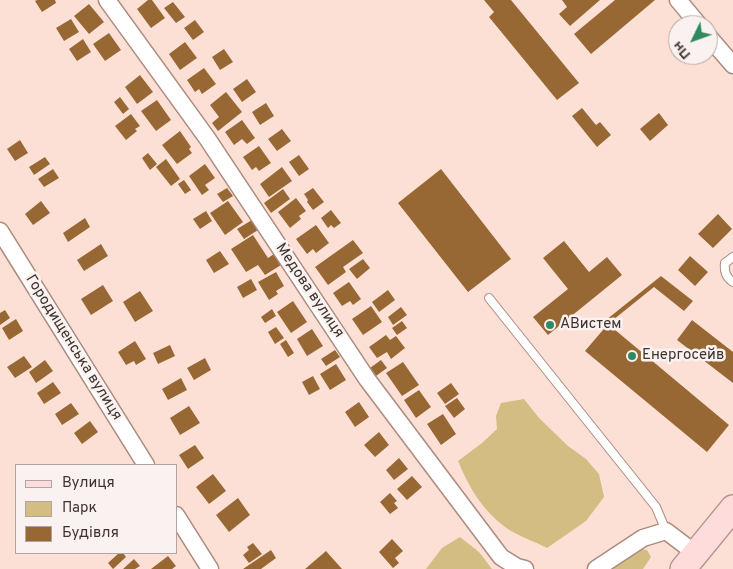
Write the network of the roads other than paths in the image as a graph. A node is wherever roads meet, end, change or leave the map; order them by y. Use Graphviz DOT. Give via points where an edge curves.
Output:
graph roads {
  1 [pos="107,0"];
  2 [pos="678,0"];
  3 [pos="691,15"];
  4 [pos="718,48"];
  5 [pos="733,65"];
  6 [pos="0,231"];
  7 [pos="733,257"];
  8 [pos="733,282"];
  9 [pos="489,298"];
  10 [pos="145,464"];
  11 [pos="733,508"];
  12 [pos="178,518"];
  13 [pos="666,531"];
  14 [pos="689,561"];
  15 [pos="210,569"];
  16 [pos="524,569"];
  17 [pos="596,569"];
  1 -- 16 [label="street, Медова вулиця" via="207,138 367,379 501,557"];
  2 -- 3 [label="street"];
  4 -- 5 [label="street"];
  6 -- 10 [label="street, Городищенська вулиця"];
  7 -- 8 [label="lane" via="725,263 724,271"];
  9 -- 13 [label="lane" via="656,507"];
  11 -- 14 [label="main road"];
  12 -- 15 [label="street"];
  13 -- 14 [label="street"];
  13 -- 17 [label="street" via="643,538"];
}
